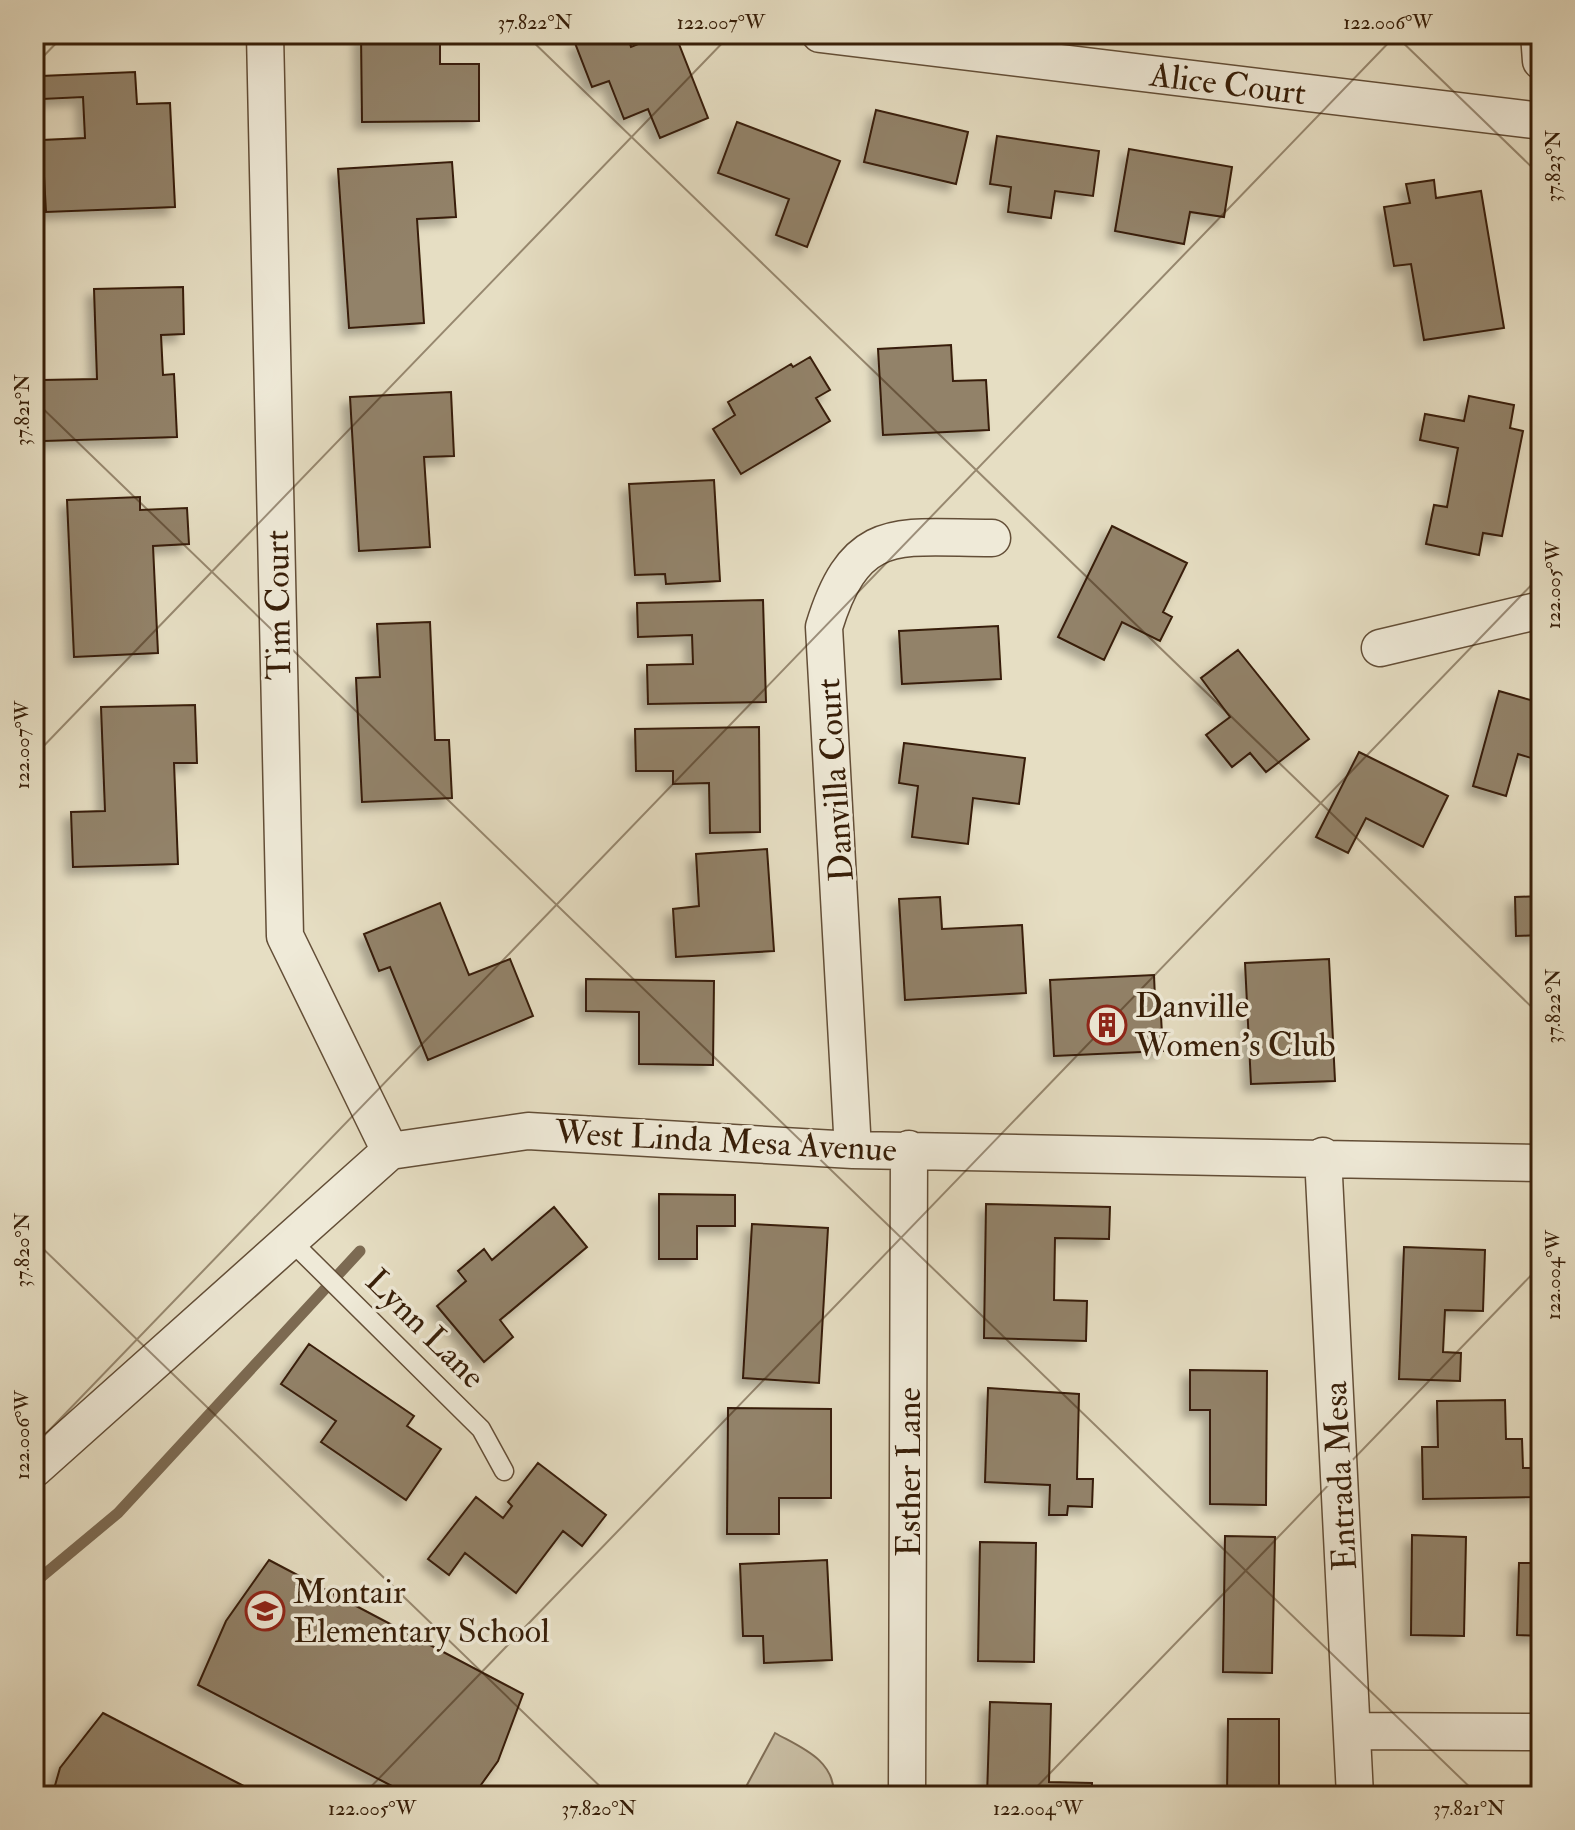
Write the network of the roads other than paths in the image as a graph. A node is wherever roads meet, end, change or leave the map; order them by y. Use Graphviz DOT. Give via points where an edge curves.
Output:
graph roads {
  1 [pos="265,34"];
  2 [pos="820,34"];
  3 [pos="1539,34"];
  4 [pos="1541,61"];
  5 [pos="1541,121"];
  6 [pos="992,538"];
  7 [pos="1541,610"];
  8 [pos="1380,648"];
  9 [pos="909,1149"];
  10 [pos="853,1150"];
  11 [pos="390,1151"];
  12 [pos="1323,1156"];
  13 [pos="1541,1163"];
  14 [pos="302,1252"];
  15 [pos="34,1469"];
  16 [pos="504,1471"];
  17 [pos="1352,1731"];
  18 [pos="1541,1732"];
  19 [pos="907,1796"];
  20 [pos="1355,1796"];
  1 -- 11 [label="street, Tim Court" via="285,936"];
  2 -- 5 [label="street, Alice Court"];
  3 -- 4 [label="street"];
  6 -- 10 [label="street, Danvilla Court" via="903,538 870,547 834,596 824,627"];
  7 -- 8 [label="street"];
  9 -- 10 [label="street, West Linda Mesa Avenue"];
  9 -- 12 [label="street, West Linda Mesa Avenue"];
  9 -- 19 [label="street, Esther Lane"];
  10 -- 11 [label="street, West Linda Mesa Avenue" via="528,1131"];
  11 -- 14 [label="street"];
  12 -- 13 [label="street, West Linda Mesa Avenue"];
  12 -- 17 [label="street, Entrada Mesa"];
  14 -- 15 [label="street"];
  14 -- 16 [label="lane, Lynn Lane" via="481,1429"];
  17 -- 18 [label="street"];
  17 -- 20 [label="street, Entrada Mesa"];
}
